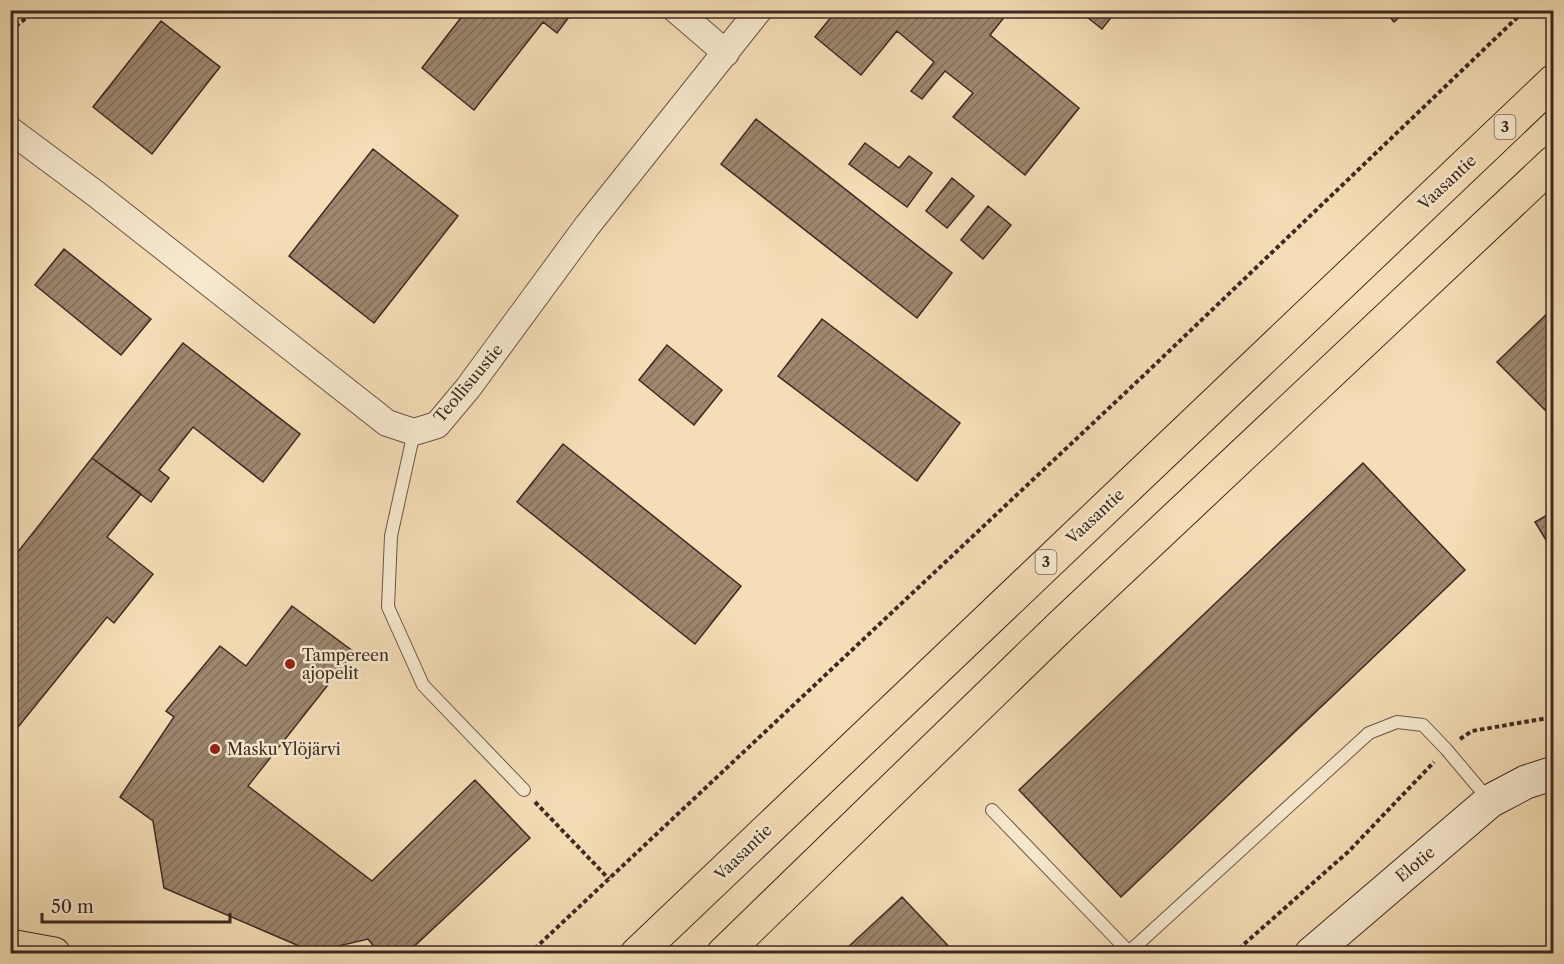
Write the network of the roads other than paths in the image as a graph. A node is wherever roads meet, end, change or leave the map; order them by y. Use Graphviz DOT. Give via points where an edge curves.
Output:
graph roads {
  1 [pos="676,10"];
  2 [pos="759,10"];
  3 [pos="726,53"];
  4 [pos="1554,81"];
  5 [pos="10,130"];
  6 [pos="1554,162"];
  7 [pos="414,432"];
  8 [pos="1554,760"];
  9 [pos="1540,777"];
  10 [pos="524,790"];
  11 [pos="1490,801"];
  12 [pos="992,810"];
  13 [pos="10,946"];
  14 [pos="54,954"];
  15 [pos="638,954"];
  16 [pos="723,954"];
  17 [pos="1311,954"];
  1 -- 3 [label="street"];
  2 -- 3 [label="street, Teollisuustie"];
  3 -- 7 [label="street, Teollisuustie" via="587,226 468,388 437,425"];
  4 -- 15 [label="highway, Vaasantie / 3"];
  5 -- 7 [label="street, Teollisuustie" via="387,423"];
  6 -- 16 [label="highway" via="1063,624"];
  7 -- 10 [label="lane" via="391,536 388,607 423,685"];
  8 -- 9 [label="main road, Elotie"];
  9 -- 11 [label="main road, Elotie"];
  11 -- 12 [label="lane" via="1423,725 1397,722 1369,733 1129,952"];
  11 -- 17 [label="main road, Elotie"];
  13 -- 14 [label="highway"];
}
